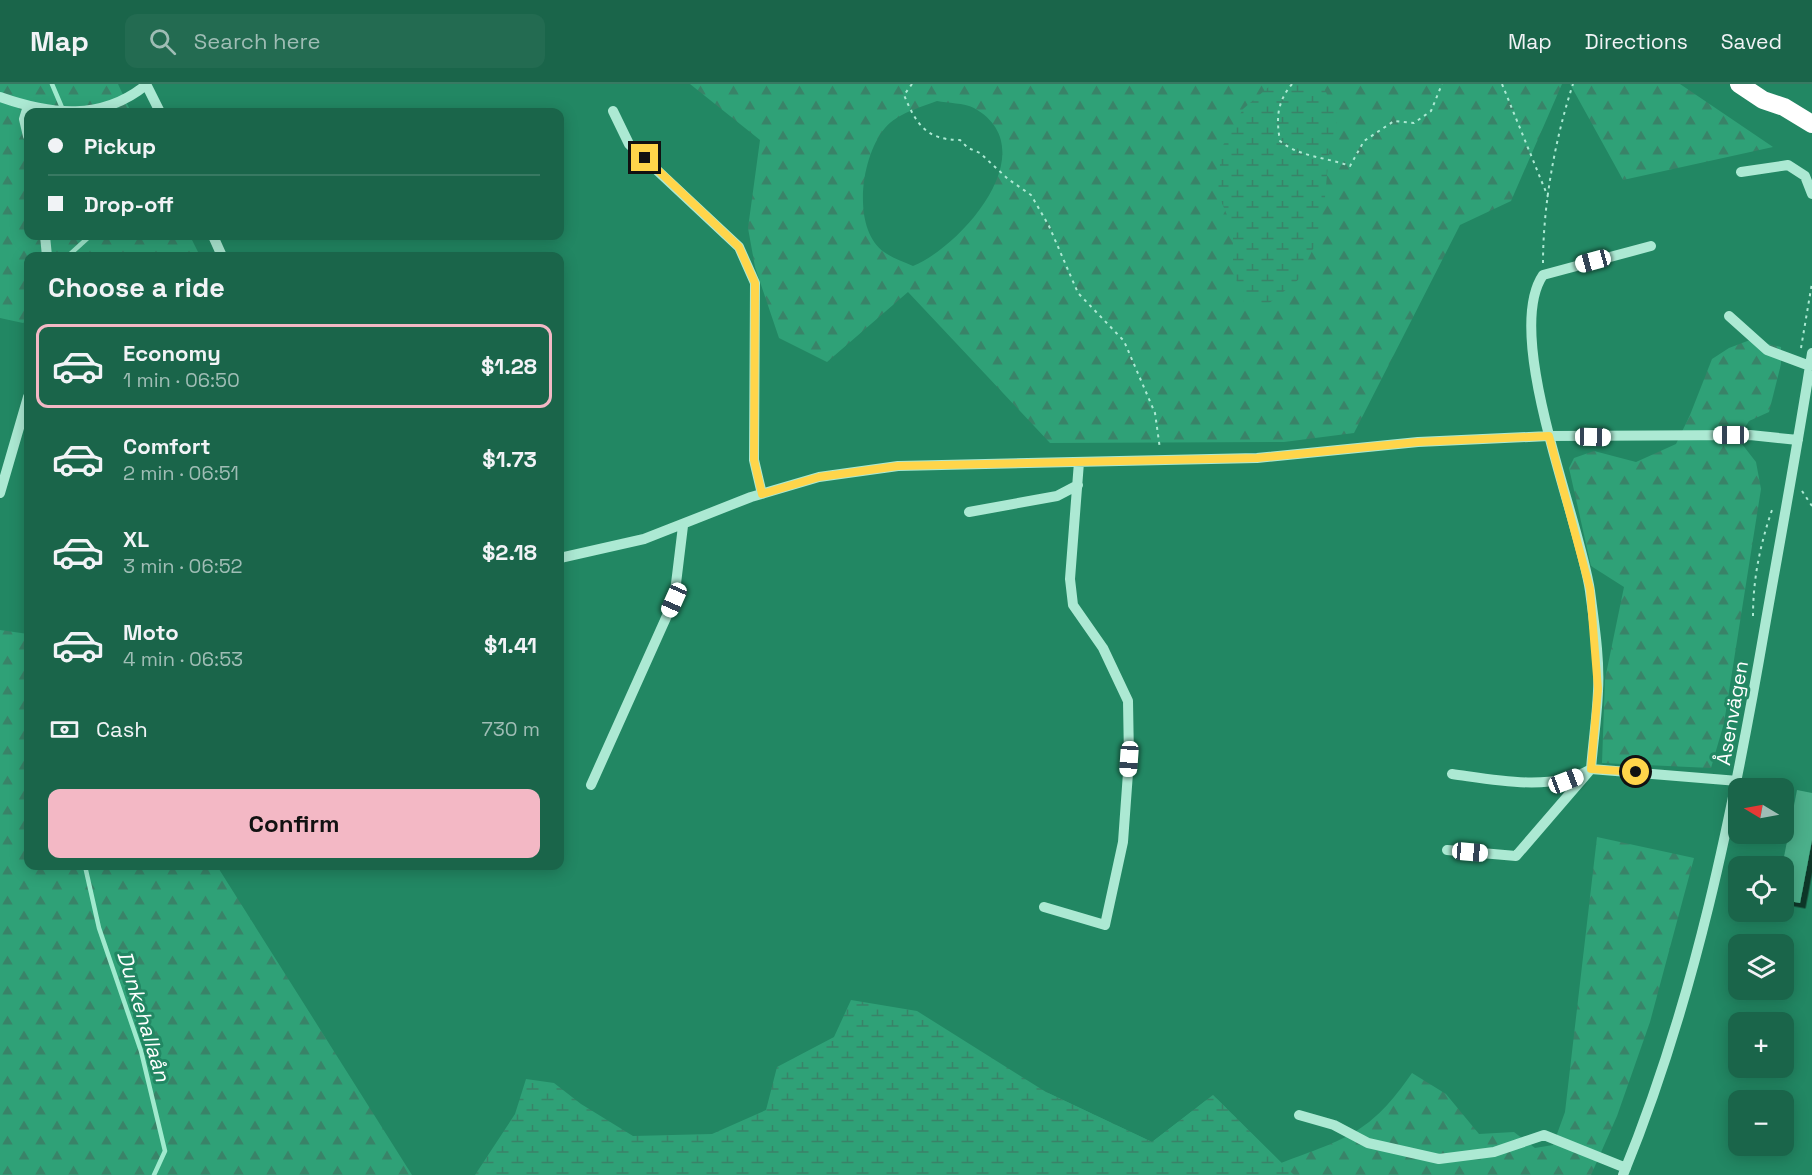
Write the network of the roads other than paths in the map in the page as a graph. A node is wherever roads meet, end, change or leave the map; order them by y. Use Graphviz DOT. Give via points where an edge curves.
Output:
graph roads {
  1 [pos="1739,84"];
  2 [pos="146,85"];
  3 [pos="0,97"];
  4 [pos="28,106"];
  5 [pos="1784,107"];
  6 [pos="40,108"];
  7 [pos="102,108"];
  8 [pos="158,108"];
  9 [pos="1812,108"];
  10 [pos="612,111"];
  11 [pos="1812,124"];
  12 [pos="1741,172"];
  13 [pos="1812,194"];
  14 [pos="1651,246"];
  15 [pos="1730,316"];
  16 [pos="1812,353"];
  17 [pos="1810,366"];
  18 [pos="24,412"];
  19 [pos="1549,436"];
  20 [pos="1798,440"];
  21 [pos="1079,462"];
  22 [pos="1078,485"];
  23 [pos="0,493"];
  24 [pos="762,494"];
  25 [pos="969,512"];
  26 [pos="683,526"];
  27 [pos="564,557"];
  28 [pos="1591,769"];
  29 [pos="1452,774"];
  30 [pos="1739,778"];
  31 [pos="1728,780"];
  32 [pos="591,785"];
  33 [pos="1728,823"];
  34 [pos="1447,850"];
  35 [pos="1044,907"];
  36 [pos="1299,1114"];
  37 [pos="1624,1172"];
  1 -- 5 [label="highway" via="1763,100"];
  2 -- 7 [label="street" via="129,100"];
  2 -- 8 [label="street"];
  3 -- 4 [label="street"];
  4 -- 6 [label="street"];
  5 -- 9 [label="highway"];
  5 -- 11 [label="highway"];
  10 -- 24 [label="street" via="629,144 739,247 755,283 754,460"];
  12 -- 13 [label="street" via="1788,165 1805,176"];
  14 -- 19 [label="street" via="1543,275 1534,287 1532,330"];
  15 -- 17 [label="street" via="1767,350"];
  16 -- 17 [label="street, Åsenvägen"];
  17 -- 20 [label="street, Åsenvägen"];
  18 -- 23 [label="street"];
  19 -- 20 [label="street" via="1750,435"];
  19 -- 21 [label="street" via="1418,442 1257,458"];
  19 -- 28 [label="street" via="1590,589 1598,689"];
  20 -- 30 [label="street, Åsenvägen"];
  21 -- 22 [label="street"];
  21 -- 24 [label="street" via="898,466 819,477"];
  22 -- 25 [label="street" via="1057,496"];
  22 -- 35 [label="street" via="1070,579 1073,605 1103,648 1128,701 1129,759 1123,842 1105,926"];
  24 -- 26 [label="street"];
  26 -- 27 [label="street"];
  26 -- 32 [label="street" via="674,600"];
  28 -- 29 [label="street" via="1566,781 1497,781"];
  28 -- 31 [label="street"];
  28 -- 34 [label="street" via="1516,856"];
  33 -- 37 [label="street, Åsenvägen" via="1680,1010"];
  36 -- 37 [label="street" via="1334,1125 1368,1143 1439,1159 1494,1152 1544,1135"];
}
